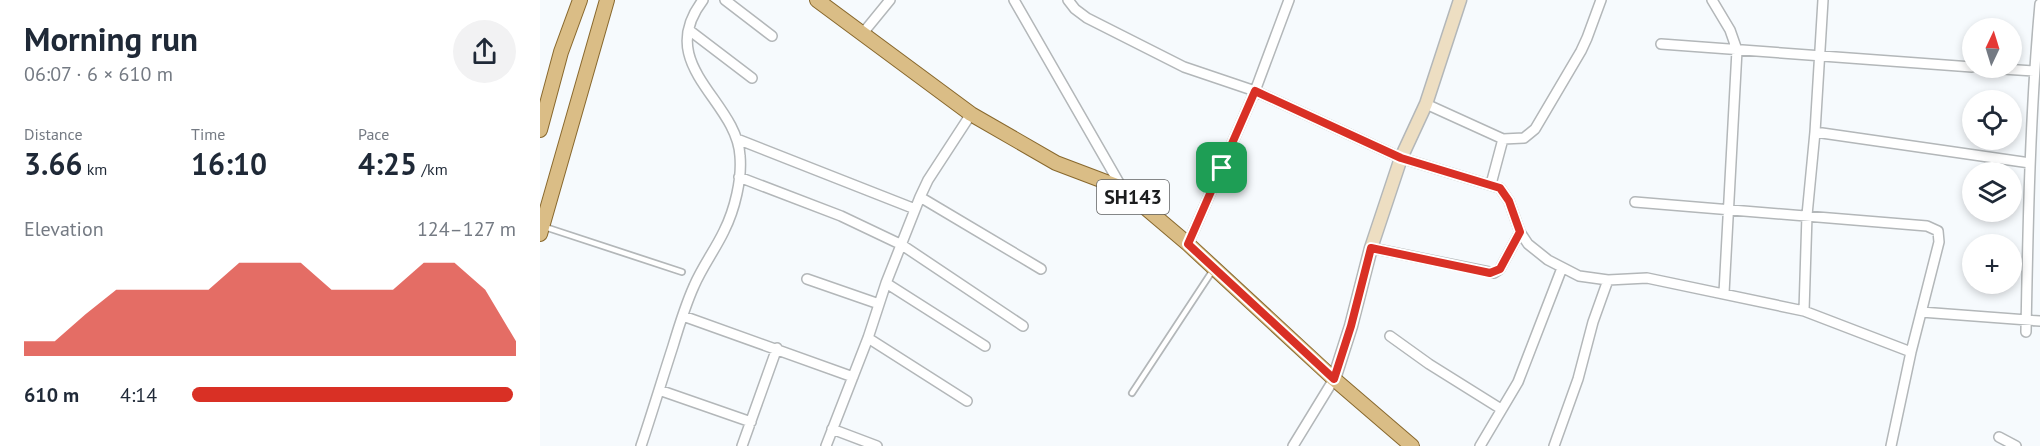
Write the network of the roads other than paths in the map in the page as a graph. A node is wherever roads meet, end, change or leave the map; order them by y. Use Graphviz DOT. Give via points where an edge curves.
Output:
graph roads {
  1 [pos="580,0"];
  2 [pos="607,0"];
  3 [pos="703,0"];
  4 [pos="725,0"];
  5 [pos="817,0"];
  6 [pos="890,0"];
  7 [pos="1014,0"];
  8 [pos="1068,0"];
  9 [pos="1289,0"];
  10 [pos="1460,0"];
  11 [pos="1601,0"];
  12 [pos="1712,0"];
  13 [pos="1823,0"];
  14 [pos="2040,4"];
  15 [pos="689,30"];
  16 [pos="862,33"];
  17 [pos="772,36"];
  18 [pos="1661,44"];
  19 [pos="1737,50"];
  20 [pos="1819,56"];
  21 [pos="1962,65"];
  22 [pos="2022,70"];
  23 [pos="2034,71"];
  24 [pos="752,78"];
  25 [pos="1255,91"];
  26 [pos="2037,96"];
  27 [pos="1426,104"];
  28 [pos="972,114"];
  29 [pos="540,130"];
  30 [pos="1815,132"];
  31 [pos="737,139"];
  32 [pos="1503,139"];
  33 [pos="1401,158"];
  34 [pos="2030,164"];
  35 [pos="739,177"];
  36 [pos="1491,184"];
  37 [pos="1122,188"];
  38 [pos="920,197"];
  39 [pos="1635,202"];
  40 [pos="915,209"];
  41 [pos="1730,209"];
  42 [pos="1807,215"];
  43 [pos="541,230"];
  44 [pos="1520,232"];
  45 [pos="1188,244"];
  46 [pos="902,245"];
  47 [pos="1371,248"];
  48 [pos="1214,268"];
  49 [pos="1562,268"];
  50 [pos="1041,269"];
  51 [pos="682,272"];
  52 [pos="807,279"];
  53 [pos="1608,280"];
  54 [pos="886,283"];
  55 [pos="1724,293"];
  56 [pos="879,304"];
  57 [pos="1804,311"];
  58 [pos="1921,312"];
  59 [pos="683,316"];
  60 [pos="2026,319"];
  61 [pos="2040,321"];
  62 [pos="1023,326"];
  63 [pos="2026,332"];
  64 [pos="1390,336"];
  65 [pos="868,338"];
  66 [pos="986,346"];
  67 [pos="777,348"];
  68 [pos="1911,352"];
  69 [pos="853,377"];
  70 [pos="1334,379"];
  71 [pos="659,390"];
  72 [pos="1132,393"];
  73 [pos="967,401"];
  74 [pos="1501,409"];
  75 [pos="751,422"];
  76 [pos="832,429"];
  77 [pos="1999,437"];
  78 [pos="641,446"];
  79 [pos="742,446"];
  80 [pos="826,446"];
  81 [pos="877,446"];
  82 [pos="1293,446"];
  83 [pos="1412,446"];
  84 [pos="1480,446"];
  85 [pos="1554,446"];
  86 [pos="1892,446"];
  87 [pos="2016,446"];
  1 -- 29 [label="main road"];
  2 -- 43 [label="main road"];
  3 -- 15 [label="street"];
  4 -- 17 [label="street"];
  5 -- 16 [label="main road, SH143"];
  6 -- 16 [label="street"];
  7 -- 37 [label="street"];
  8 -- 25 [label="street" via="1095,22 1184,68"];
  9 -- 25 [label="street"];
  10 -- 27 [label="street"];
  11 -- 32 [label="street" via="1587,38 1535,129 1524,138"];
  12 -- 19 [label="street"];
  13 -- 20 [label="street"];
  14 -- 23 [label="street"];
  15 -- 24 [label="street"];
  15 -- 31 [label="street" via="691,60"];
  16 -- 28 [label="main road, SH143"];
  18 -- 19 [label="street"];
  19 -- 20 [label="street"];
  19 -- 41 [label="street"];
  20 -- 21 [label="street"];
  20 -- 30 [label="street"];
  22 -- 23 [label="street"];
  23 -- 26 [label="street"];
  25 -- 33 [label="street"];
  25 -- 45 [label="street"];
  26 -- 34 [label="street"];
  27 -- 32 [label="street"];
  27 -- 33 [label="street"];
  28 -- 37 [label="main road, SH143" via="1056,163"];
  28 -- 38 [label="street"];
  30 -- 34 [label="street"];
  30 -- 42 [label="street"];
  31 -- 35 [label="street"];
  31 -- 40 [label="street"];
  32 -- 36 [label="street"];
  33 -- 36 [label="street"];
  33 -- 47 [label="street"];
  34 -- 60 [label="street"];
  35 -- 46 [label="street" via="841,216"];
  35 -- 59 [label="street" via="724,231 693,286"];
  36 -- 44 [label="street" via="1504,192"];
  37 -- 45 [label="main road, SH143"];
  38 -- 40 [label="street"];
  38 -- 50 [label="street"];
  39 -- 41 [label="street"];
  40 -- 46 [label="street"];
  41 -- 42 [label="street"];
  41 -- 55 [label="street"];
  42 -- 57 [label="street"];
  42 -- 58 [label="street" via="1927,226 1938,231 1939,243"];
  43 -- 51 [label="lane"];
  44 -- 47 [label="street" via="1494,273"];
  44 -- 49 [label="street" via="1528,244"];
  45 -- 48 [label="main road, SH143"];
  46 -- 54 [label="street"];
  46 -- 62 [label="street"];
  47 -- 70 [label="street"];
  48 -- 70 [label="main road, SH143"];
  48 -- 72 [label="lane"];
  49 -- 53 [label="street" via="1585,278"];
  49 -- 74 [label="street" via="1518,382"];
  52 -- 56 [label="street"];
  53 -- 55 [label="street" via="1647,278"];
  53 -- 85 [label="street"];
  54 -- 56 [label="street"];
  54 -- 66 [label="street"];
  55 -- 57 [label="street"];
  56 -- 65 [label="street"];
  57 -- 68 [label="street"];
  58 -- 60 [label="street"];
  58 -- 68 [label="street"];
  59 -- 67 [label="street"];
  59 -- 71 [label="street"];
  60 -- 61 [label="street"];
  60 -- 63 [label="street"];
  64 -- 74 [label="street"];
  65 -- 69 [label="street"];
  65 -- 73 [label="street"];
  67 -- 69 [label="street"];
  67 -- 75 [label="street"];
  68 -- 86 [label="street"];
  69 -- 76 [label="street"];
  70 -- 82 [label="street"];
  70 -- 83 [label="main road, SH143"];
  71 -- 75 [label="street"];
  71 -- 78 [label="street"];
  74 -- 84 [label="street"];
  75 -- 79 [label="street"];
  76 -- 80 [label="street"];
  76 -- 81 [label="street"];
  77 -- 87 [label="street"];
}
